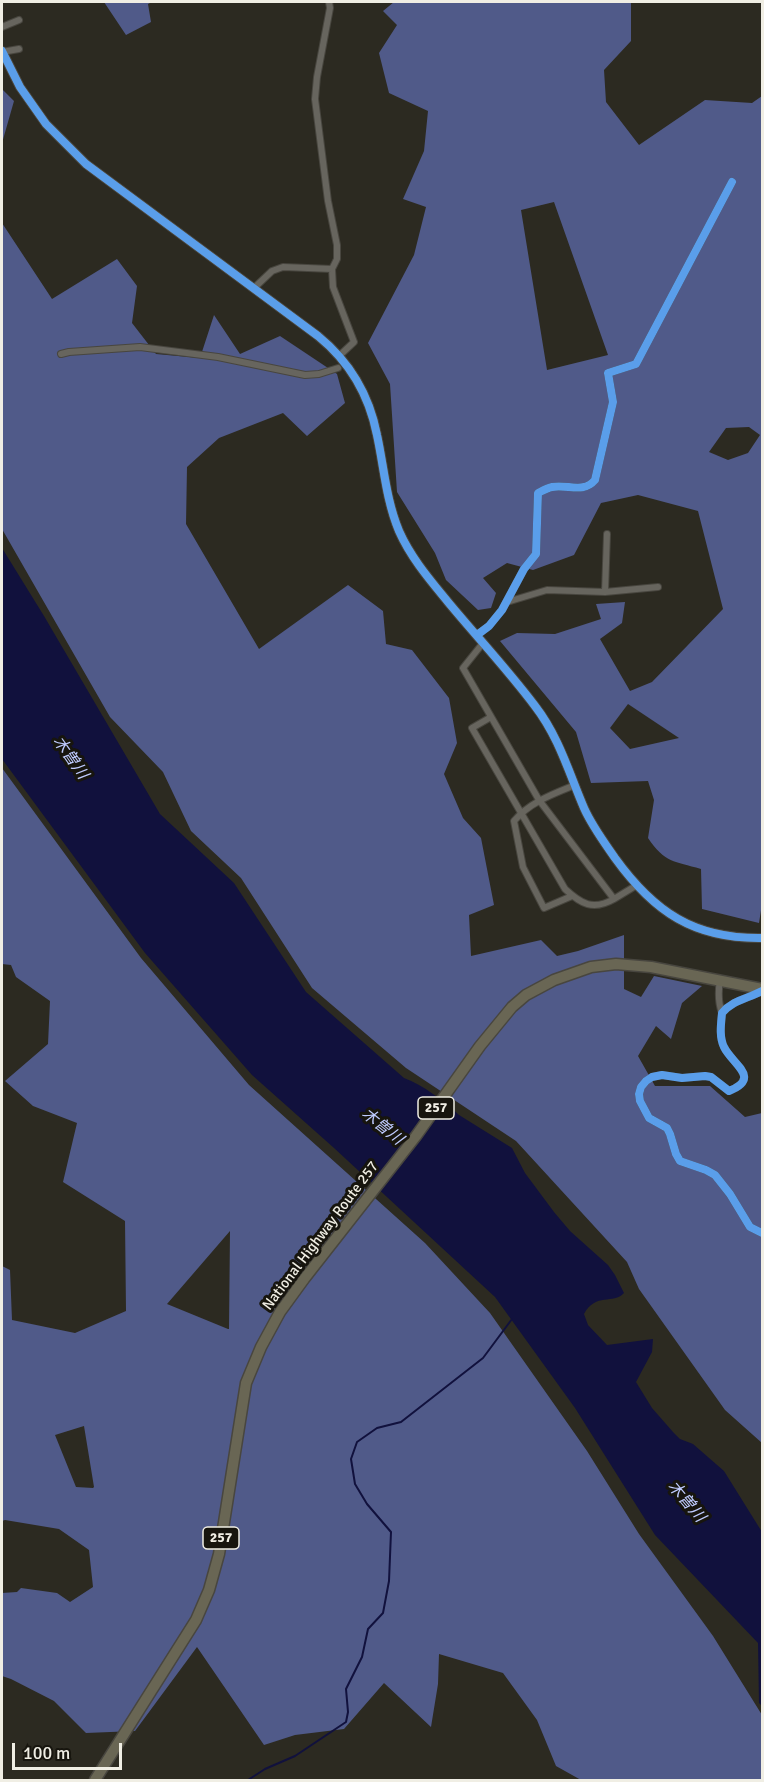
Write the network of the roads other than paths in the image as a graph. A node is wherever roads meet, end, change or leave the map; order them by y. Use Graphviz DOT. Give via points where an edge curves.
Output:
graph roads {
  1 [pos="328,2"];
  2 [pos="19,20"];
  3 [pos="2,27"];
  4 [pos="19,49"];
  5 [pos="2,52"];
  6 [pos="732,182"];
  7 [pos="332,269"];
  8 [pos="254,288"];
  9 [pos="61,354"];
  10 [pos="339,356"];
  11 [pos="338,368"];
  12 [pos="607,534"];
  13 [pos="658,587"];
  14 [pos="605,592"];
  15 [pos="507,602"];
  16 [pos="480,639"];
  17 [pos="491,717"];
  18 [pos="575,784"];
  19 [pos="539,800"];
  20 [pos="521,812"];
  21 [pos="637,885"];
  22 [pos="572,896"];
  23 [pos="614,899"];
  24 [pos="762,938"];
  25 [pos="720,980"];
  26 [pos="762,990"];
  27 [pos="722,1013"];
  28 [pos="762,1233"];
  29 [pos="95,1780"];
  1 -- 7 [label="street" via="315,99 337,245 337,260"];
  2 -- 3 [label="street"];
  4 -- 5 [label="street"];
  5 -- 8 [label="street" via="33,107 61,140 107,180"];
  6 -- 15 [label="street" via="636,364 608,373 613,402 595,480 585,488 551,487 538,493 536,554"];
  7 -- 8 [label="street" via="283,267 272,271"];
  7 -- 10 [label="street" via="333,287 354,342"];
  8 -- 10 [label="street"];
  9 -- 11 [label="street" via="140,347 218,357 305,375"];
  10 -- 16 [label="street" via="367,400 388,500 400,533 418,564"];
  12 -- 14 [label="street"];
  13 -- 14 [label="street"];
  14 -- 15 [label="street" via="547,590"];
  15 -- 16 [label="street"];
  16 -- 17 [label="street" via="463,668"];
  16 -- 18 [label="street" via="549,726"];
  17 -- 19 [label="street"];
  17 -- 20 [label="street" via="472,728"];
  18 -- 19 [label="street"];
  18 -- 21 [label="street" via="598,834"];
  19 -- 20 [label="street"];
  19 -- 23 [label="street"];
  20 -- 22 [label="street"];
  20 -- 22 [label="street" via="514,821 524,867 544,908"];
  21 -- 23 [label="street"];
  21 -- 24 [label="street" via="656,904 690,925 734,938"];
  22 -- 23 [label="street" via="586,905 603,905"];
  25 -- 26 [label="highway, National Highway Route 257 / 257"];
  25 -- 27 [label="street"];
  25 -- 29 [label="highway, National Highway Route 257 / 257" via="630,964 591,967 526,995 480,1046 416,1136 304,1279 261,1347 246,1383 219,1554 209,1590 196,1620"];
  26 -- 27 [label="street" via="736,1000"];
  27 -- 28 [label="street" via="724,1046 743,1071 741,1084 729,1091 711,1077 662,1075 646,1081 641,1087 640,1101 650,1118 666,1128 680,1161 715,1176 750,1227"];
}
